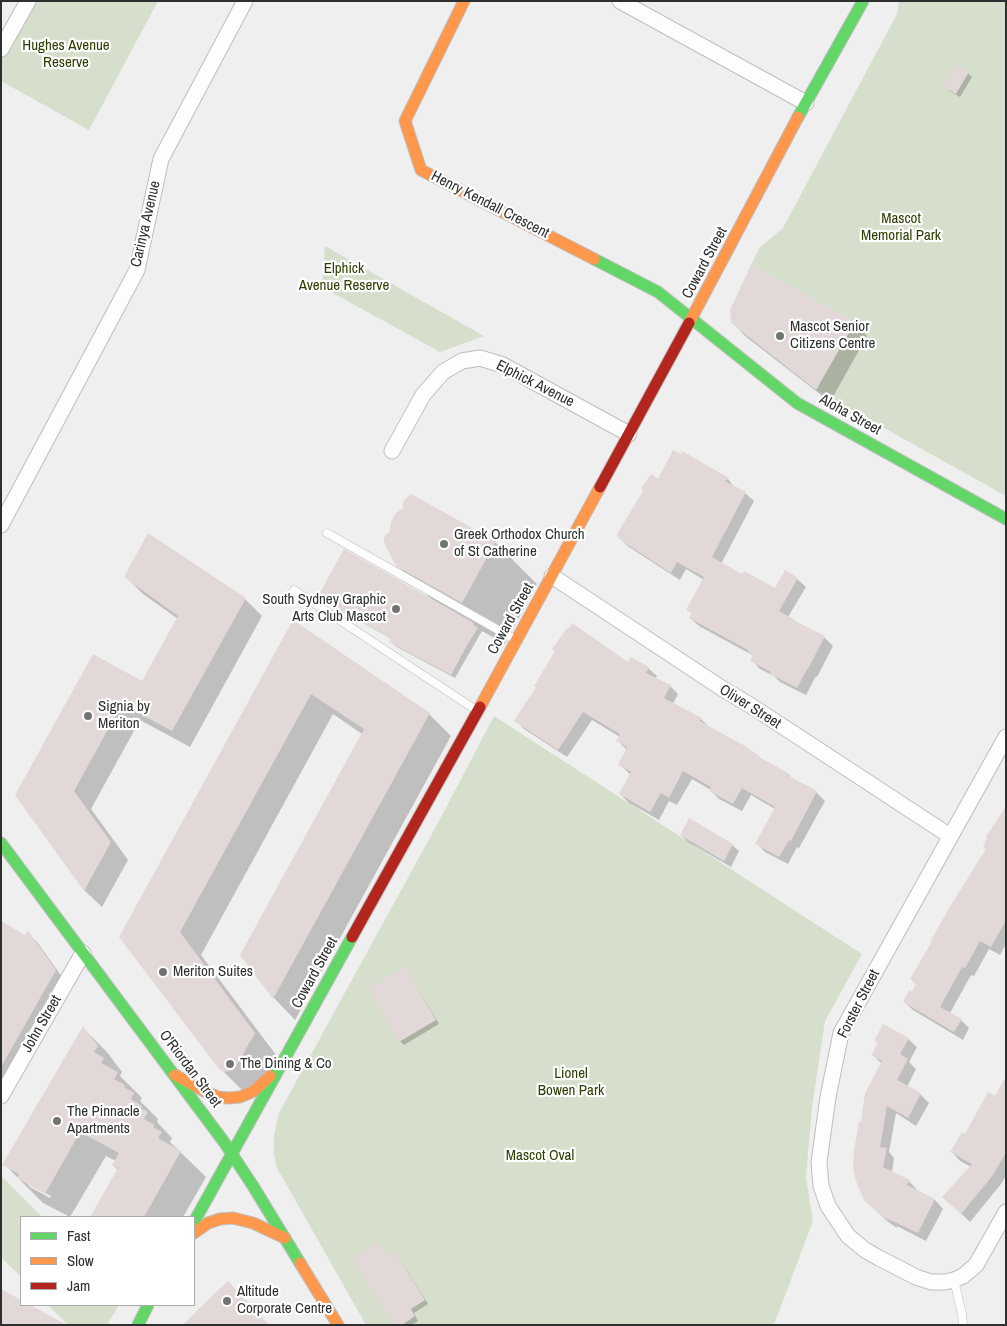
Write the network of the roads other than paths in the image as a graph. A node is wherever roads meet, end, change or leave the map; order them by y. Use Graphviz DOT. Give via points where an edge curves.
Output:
graph roads {
  1 [pos="28,1"];
  2 [pos="245,1"];
  3 [pos="464,1"];
  4 [pos="620,1"];
  5 [pos="863,1"];
  6 [pos="1,49"];
  7 [pos="806,103"];
  8 [pos="692,319"];
  9 [pos="629,434"];
  10 [pos="392,451"];
  11 [pos="1006,519"];
  12 [pos="1,525"];
  13 [pos="327,533"];
  14 [pos="552,576"];
  15 [pos="294,590"];
  16 [pos="516,640"];
  17 [pos="477,712"];
  18 [pos="1006,737"];
  19 [pos="950,836"];
  20 [pos="1,843"];
  21 [pos="83,953"];
  22 [pos="281,1065"];
  23 [pos="175,1074"];
  24 [pos="1,1096"];
  25 [pos="232,1153"];
  26 [pos="1006,1212"];
  27 [pos="195,1220"];
  28 [pos="195,1232"];
  29 [pos="285,1238"];
  30 [pos="954,1280"];
  31 [pos="148,1306"];
  32 [pos="138,1325"];
  33 [pos="338,1325"];
  34 [pos="963,1325"];
  1 -- 6 [label="street"];
  2 -- 12 [label="street, Carinya Avenue" via="161,159 137,270"];
  3 -- 8 [label="street, Henry Kendall Crescent" via="405,121 421,170 658,292"];
  4 -- 7 [label="street"];
  5 -- 7 [label="street, Coward Street"];
  7 -- 8 [label="street, Coward Street"];
  8 -- 9 [label="street, Coward Street"];
  8 -- 11 [label="street, Aloha Street" via="797,403"];
  9 -- 10 [label="street, Elphick Avenue" via="503,365 480,358 462,361 443,372 423,395"];
  9 -- 14 [label="street, Coward Street"];
  13 -- 16 [label="lane"];
  14 -- 16 [label="street, Coward Street"];
  14 -- 19 [label="street, Oliver Street"];
  15 -- 17 [label="lane"];
  16 -- 17 [label="street, Coward Street"];
  17 -- 22 [label="street, Coward Street"];
  18 -- 19 [label="street, Forster Street"];
  19 -- 30 [label="street, Forster Street" via="841,1033 819,1162 821,1186 828,1206 848,1236 865,1250 916,1277 931,1282"];
  20 -- 21 [label="street, O'Riordan Street"];
  21 -- 23 [label="street, O'Riordan Street"];
  21 -- 24 [label="street, John Street"];
  22 -- 23 [label="street" via="259,1086 244,1096 234,1098 212,1094"];
  22 -- 25 [label="street, Coward Street"];
  23 -- 25 [label="street, O'Riordan Street"];
  25 -- 27 [label="street, Coward Street"];
  25 -- 29 [label="street, O'Riordan Street"];
  26 -- 30 [label="street" via="976,1265"];
  28 -- 29 [label="street" via="208,1222 232,1218 253,1222"];
  29 -- 33 [label="street, O'Riordan Street"];
  30 -- 34 [label="lane"];
  31 -- 32 [label="street"];
}
